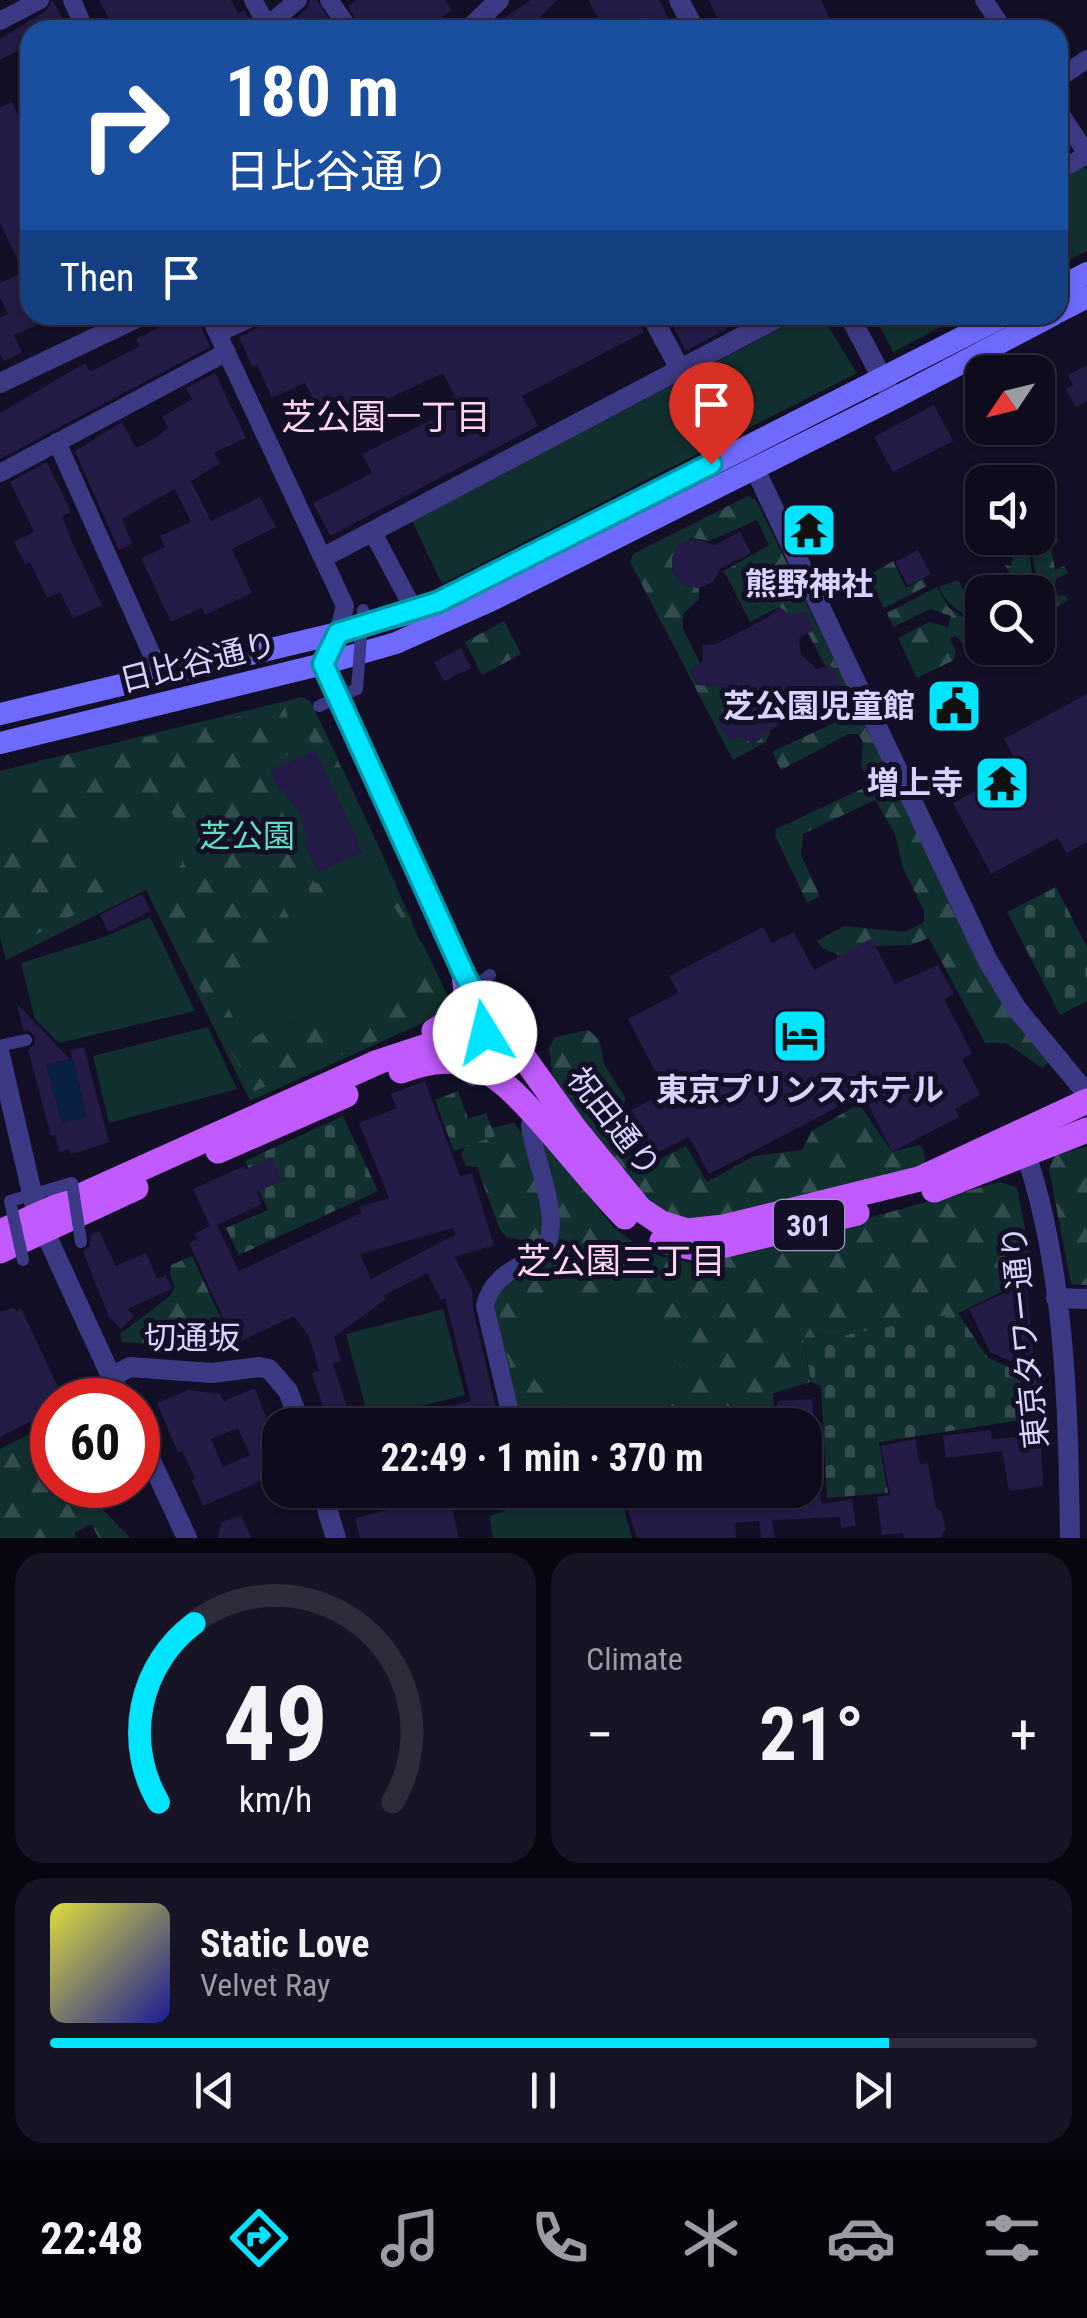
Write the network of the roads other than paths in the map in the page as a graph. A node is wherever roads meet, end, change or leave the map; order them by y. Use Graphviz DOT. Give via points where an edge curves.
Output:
graph roads {
  1 [pos="40,0"];
  2 [pos="298,0"];
  3 [pos="499,0"];
  4 [pos="274,20"];
  5 [pos="478,20"];
  6 [pos="0,21"];
  7 [pos="1068,126"];
  8 [pos="1087,155"];
  9 [pos="122,325"];
  10 [pos="214,325"];
  11 [pos="236,325"];
  12 [pos="656,325"];
  13 [pos="764,325"];
  14 [pos="854,325"];
  15 [pos="990,325"];
  16 [pos="1031,325"];
  17 [pos="218,333"];
  18 [pos="226,352"];
  19 [pos="680,369"];
  20 [pos="0,383"];
  21 [pos="888,389"];
  22 [pos="57,442"];
  23 [pos="754,467"];
  24 [pos="0,473"];
  25 [pos="372,531"];
  26 [pos="324,556"];
  27 [pos="363,610"];
  28 [pos="414,612"];
  29 [pos="338,633"];
  30 [pos="299,642"];
  31 [pos="323,664"];
  32 [pos="161,676"];
  33 [pos="319,706"];
  34 [pos="0,714"];
  35 [pos="0,744"];
  36 [pos="477,974"];
  37 [pos="498,1038"];
  38 [pos="26,1040"];
  39 [pos="0,1046"];
  40 [pos="0,1055"];
  41 [pos="378,1062"];
  42 [pos="423,1064"];
  43 [pos="472,1080"];
  44 [pos="1087,1098"];
  45 [pos="537,1117"];
  46 [pos="1087,1130"];
  47 [pos="562,1141"];
  48 [pos="1022,1143"];
  49 [pos="41,1223"];
  50 [pos="0,1232"];
  51 [pos="80,1242"];
  52 [pos="12,1256"];
  53 [pos="1056,1298"];
  54 [pos="1087,1300"];
  55 [pos="111,1377"];
  56 [pos="294,1408"];
  57 [pos="509,1408"];
  58 [pos="160,1480"];
  59 [pos="327,1508"];
  60 [pos="187,1538"];
  61 [pos="336,1538"];
  62 [pos="1070,1538"];
  1 -- 6 [label="street"];
  2 -- 4 [label="street"];
  3 -- 5 [label="street"];
  7 -- 8 [label="street"];
  9 -- 20 [label="street"];
  10 -- 17 [label="street"];
  11 -- 17 [label="street"];
  12 -- 19 [label="street"];
  13 -- 19 [label="street"];
  14 -- 21 [label="street"];
  15 -- 21 [label="main road, 日比谷通り"];
  16 -- 21 [label="main road, 日比谷通り"];
  17 -- 18 [label="street"];
  18 -- 22 [label="street"];
  18 -- 26 [label="street"];
  19 -- 25 [label="street"];
  21 -- 23 [label="main road, 日比谷通り"];
  21 -- 28 [label="main road, 日比谷通り"];
  22 -- 24 [label="street"];
  22 -- 32 [label="street"];
  23 -- 31 [label="main road, 日比谷通り" via="453,620"];
  23 -- 44 [label="street" via="988,961"];
  25 -- 26 [label="street"];
  25 -- 28 [label="street"];
  26 -- 29 [label="street" via="346,606"];
  27 -- 33 [label="street, bridge" via="357,689"];
  28 -- 29 [label="main road, 日比谷通り"];
  29 -- 30 [label="main road, 日比谷通り"];
  29 -- 31 [label="main road"];
  30 -- 31 [label="main road"];
  30 -- 32 [label="main road, 日比谷通り"];
  31 -- 35 [label="main road, 日比谷通り"];
  31 -- 36 [label="street"];
  32 -- 34 [label="main road, 日比谷通り"];
  36 -- 37 [label="street"];
  36 -- 41 [label="main road" via="462,1014"];
  36 -- 43 [label="street, bridge" via="454,1002"];
  37 -- 41 [label="main road, 祝田通り / 301" via="458,1033"];
  37 -- 42 [label="main road"];
  37 -- 47 [label="main road" via="502,1055"];
  37 -- 48 [label="main road, 祝田通り / 301" via="522,1055 640,1208 686,1231 919,1179"];
  38 -- 39 [label="street"];
  40 -- 49 [label="street"];
  41 -- 49 [label="main road, 祝田通り / 301"];
  42 -- 45 [label="main road, 祝田通り / 301" via="456,1062 483,1070 508,1084"];
  42 -- 49 [label="main road, 祝田通り / 301"];
  44 -- 48 [label="main road, 祝田通り / 301"];
  45 -- 47 [label="main road, 祝田通り / 301"];
  45 -- 57 [label="street" via="530,1124 549,1214 548,1244 488,1289 485,1306"];
  46 -- 48 [label="main road, 祝田通り / 301"];
  47 -- 48 [label="main road, 祝田通り / 301" via="630,1222 672,1245 698,1249 902,1201"];
  48 -- 53 [label="street, 東京タワー通り" via="1035,1177"];
  49 -- 50 [label="main road, 祝田通り / 301"];
  49 -- 52 [label="main road, 祝田通り / 301"];
  49 -- 55 [label="street"];
  51 -- 52 [label="street, bridge" via="72,1184 10,1200"];
  53 -- 54 [label="street"];
  53 -- 62 [label="street, 東京タワー通り"];
  55 -- 56 [label="street, 切通坂" via="149,1366 212,1373 259,1367 288,1391"];
  58 -- 60 [label="street"];
  59 -- 61 [label="street"];
}
